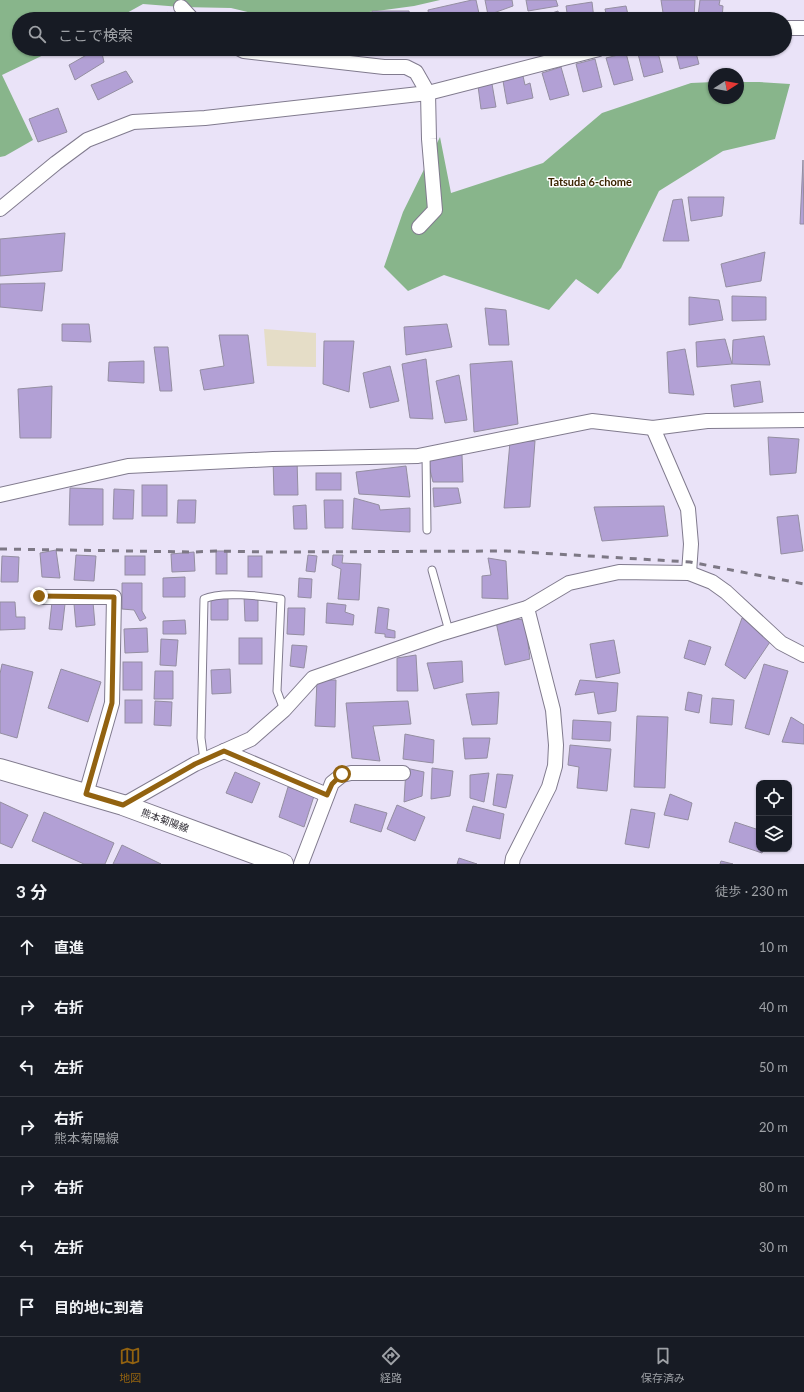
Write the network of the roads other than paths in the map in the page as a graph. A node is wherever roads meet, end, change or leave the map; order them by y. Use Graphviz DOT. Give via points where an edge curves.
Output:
graph roads {
  1 [pos="181,7"];
  2 [pos="186,12"];
  3 [pos="792,28"];
  4 [pos="804,28"];
  5 [pos="288,56"];
  6 [pos="572,56"];
  7 [pos="428,93"];
  8 [pos="0,209"];
  9 [pos="419,227"];
  10 [pos="804,420"];
  11 [pos="653,428"];
  12 [pos="426,454"];
  13 [pos="0,495"];
  14 [pos="426,530"];
  15 [pos="432,570"];
  16 [pos="689,573"];
  17 [pos="39,596"];
  18 [pos="527,608"];
  19 [pos="449,631"];
  20 [pos="804,655"];
  21 [pos="284,710"];
  22 [pos="224,751"];
  23 [pos="204,760"];
  24 [pos="0,769"];
  25 [pos="403,773"];
  26 [pos="86,794"];
  27 [pos="327,795"];
  28 [pos="123,805"];
  29 [pos="283,864"];
  30 [pos="301,864"];
  31 [pos="512,864"];
  1 -- 2 [label="street"];
  3 -- 4 [label="street"];
  5 -- 7 [label="street" via="384,67 406,67 416,72"];
  6 -- 7 [label="street"];
  7 -- 8 [label="street" via="205,118 133,122 87,140"];
  7 -- 9 [label="street" via="428,138 435,210"];
  10 -- 11 [label="street" via="707,421"];
  11 -- 12 [label="street" via="592,421"];
  11 -- 16 [label="street" via="688,509 691,544"];
  12 -- 13 [label="street" via="128,466"];
  12 -- 14 [label="lane"];
  15 -- 19 [label="lane"];
  16 -- 18 [label="street" via="619,572 569,583"];
  16 -- 20 [label="street" via="712,582 781,643"];
  17 -- 26 [label="street" via="114,597 112,703"];
  18 -- 19 [label="street"];
  18 -- 31 [label="street" via="553,710 555,766 549,787"];
  19 -- 21 [label="street" via="313,678"];
  21 -- 22 [label="street" via="251,739"];
  21 -- 23 [label="lane" via="277,691 281,599 221,595 204,599 201,738"];
  22 -- 23 [label="street"];
  22 -- 27 [label="street"];
  23 -- 28 [label="street"];
  24 -- 26 [label="main road, 熊本菊陽線"];
  25 -- 27 [label="street" via="342,774 332,784"];
  26 -- 28 [label="main road, 熊本菊陽線"];
  27 -- 30 [label="street"];
  28 -- 29 [label="main road, 熊本菊陽線"];
}
